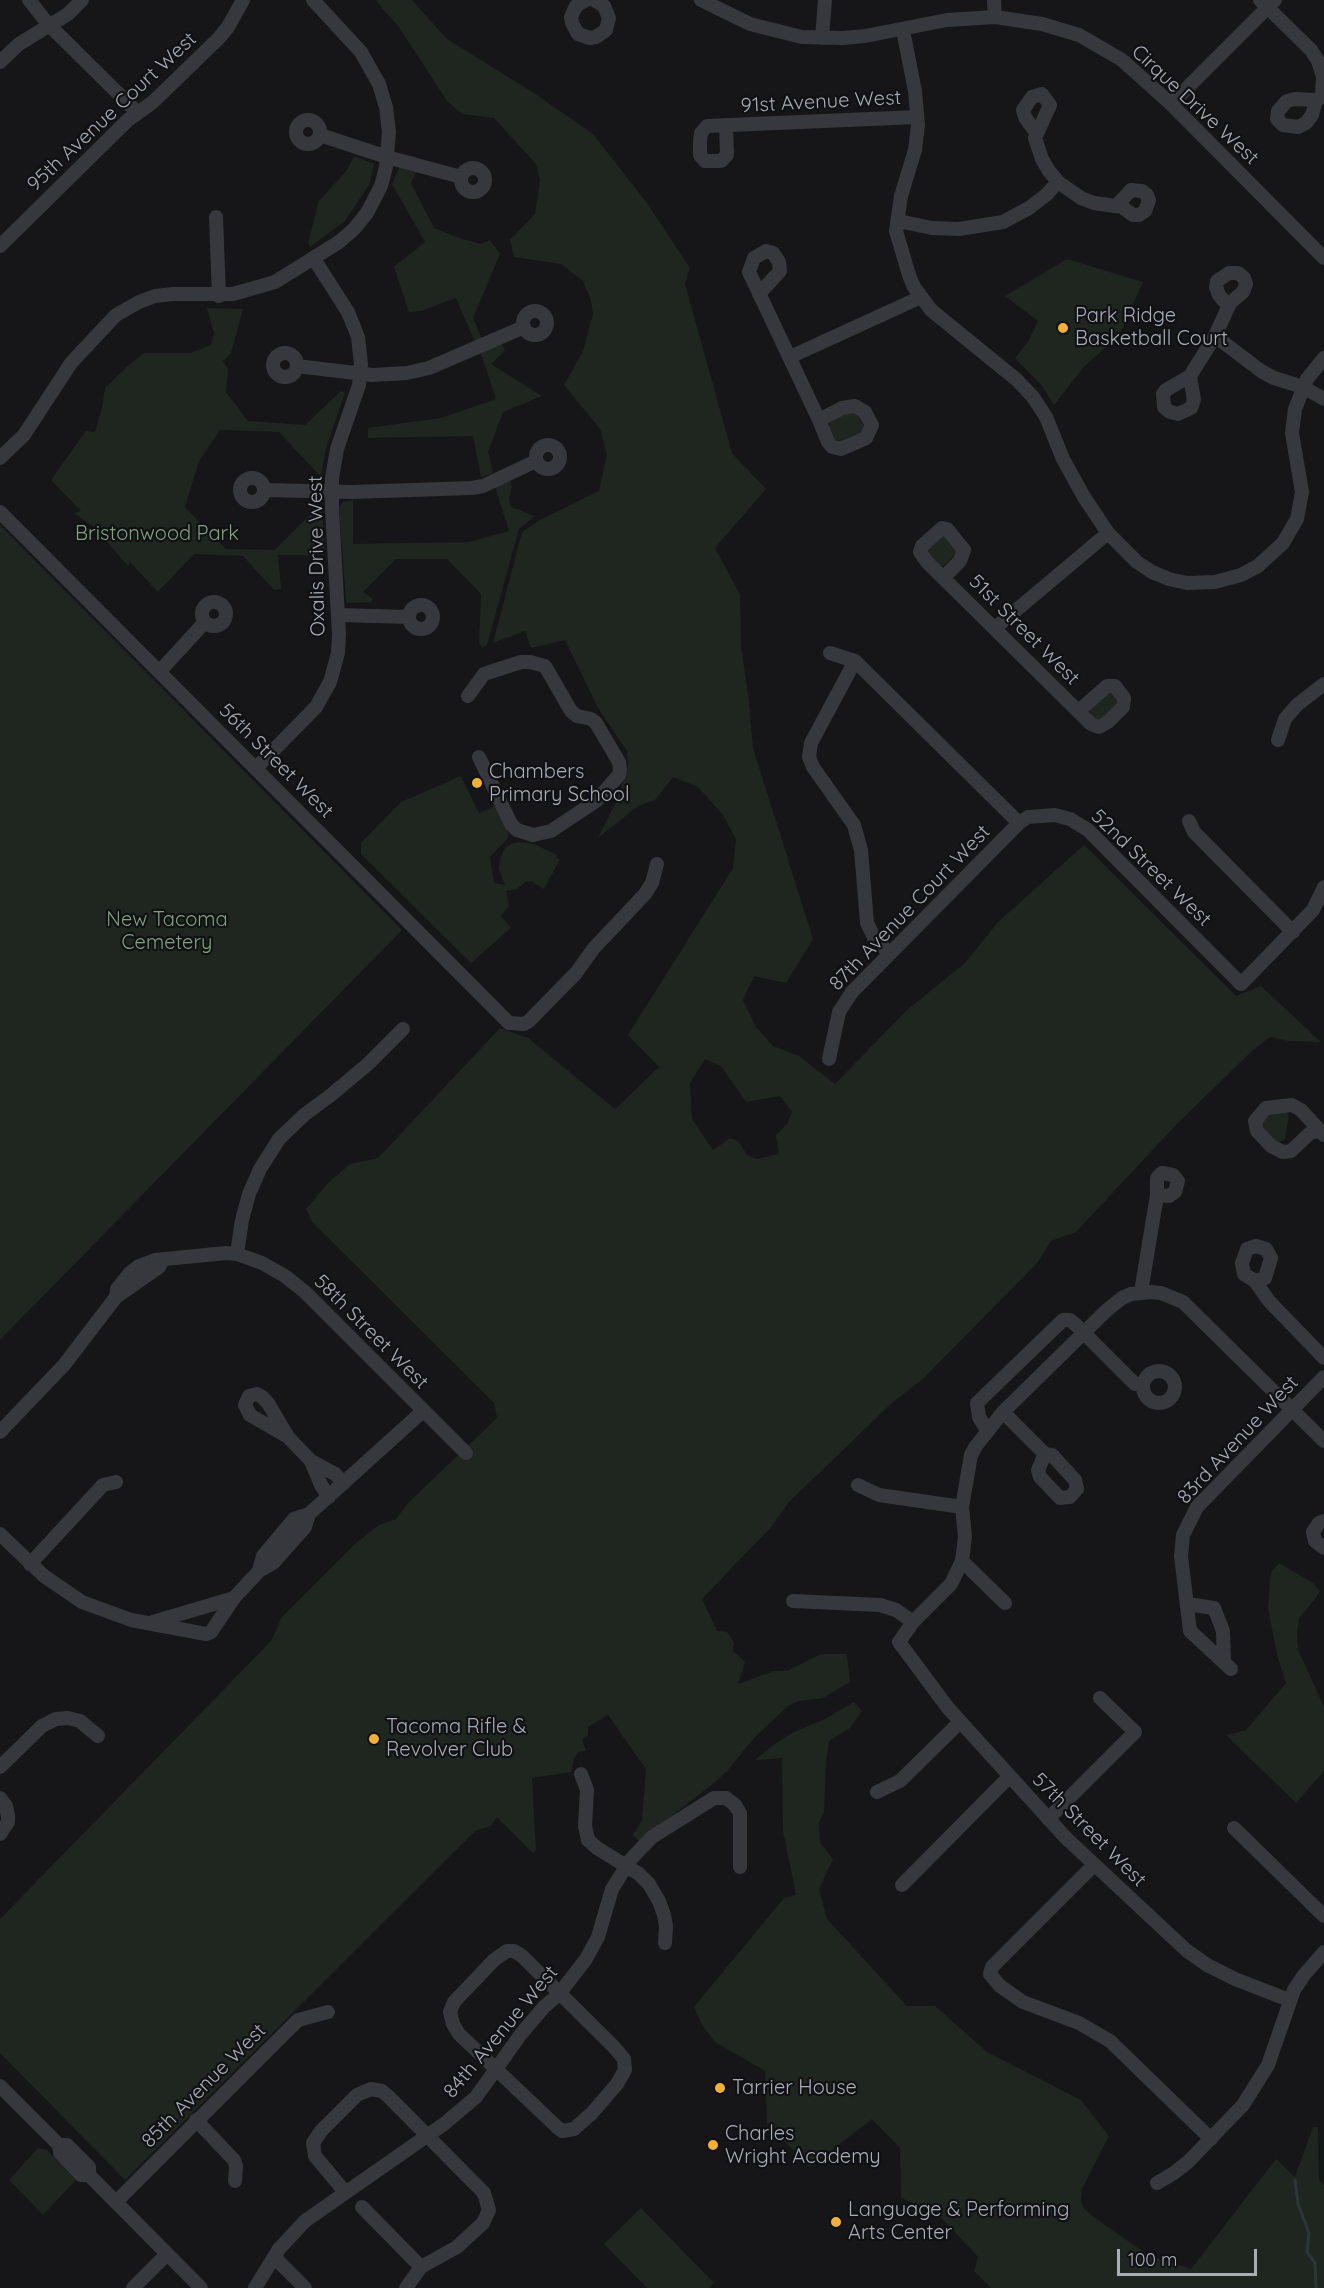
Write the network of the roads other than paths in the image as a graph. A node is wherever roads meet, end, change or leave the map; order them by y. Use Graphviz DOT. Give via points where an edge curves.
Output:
graph roads {
  1 [pos="29,0"];
  2 [pos="82,0"];
  3 [pos="243,0"];
  4 [pos="313,0"];
  5 [pos="594,0"];
  6 [pos="701,0"];
  7 [pos="825,0"];
  8 [pos="994,0"];
  9 [pos="577,2"];
  10 [pos="1268,3"];
  11 [pos="995,17"];
  12 [pos="48,24"];
  13 [pos="903,30"];
  14 [pos="822,38"];
  15 [pos="0,62"];
  16 [pos="1316,100"];
  17 [pos="1171,104"];
  18 [pos="138,113"];
  19 [pos="917,117"];
  20 [pos="726,126"];
  21 [pos="1036,133"];
  22 [pos="320,135"];
  23 [pos="387,157"];
  24 [pos="461,177"];
  25 [pos="1058,182"];
  26 [pos="1116,206"];
  27 [pos="216,218"];
  28 [pos="898,221"];
  29 [pos="0,246"];
  30 [pos="1322,253"];
  31 [pos="314,259"];
  32 [pos="759,294"];
  33 [pos="219,296"];
  34 [pos="921,297"];
  35 [pos="1230,303"];
  36 [pos="524,327"];
  37 [pos="1215,336"];
  38 [pos="790,357"];
  39 [pos="1324,358"];
  40 [pos="297,366"];
  41 [pos="361,373"];
  42 [pos="1190,376"];
  43 [pos="1303,387"];
  44 [pos="1324,399"];
  45 [pos="819,420"];
  46 [pos="0,458"];
  47 [pos="536,461"];
  48 [pos="264,489"];
  49 [pos="332,492"];
  50 [pos="0,512"];
  51 [pos="1108,533"];
  52 [pos="943,578"];
  53 [pos="338,615"];
  54 [pos="409,617"];
  55 [pos="205,622"];
  56 [pos="994,628"];
  57 [pos="830,653"];
  58 [pos="855,661"];
  59 [pos="159,671"];
  60 [pos="1324,684"];
  61 [pos="468,696"];
  62 [pos="1077,709"];
  63 [pos="1278,740"];
  64 [pos="479,757"];
  65 [pos="256,768"];
  66 [pos="1189,821"];
  67 [pos="1019,823"];
  68 [pos="657,864"];
  69 [pos="1324,887"];
  70 [pos="1293,932"];
  71 [pos="890,953"];
  72 [pos="403,1029"];
  73 [pos="829,1059"];
  74 [pos="1322,1133"];
  75 [pos="1157,1195"];
  76 [pos="237,1254"];
  77 [pos="1255,1281"];
  78 [pos="1141,1292"];
  79 [pos="1083,1334"];
  80 [pos="1324,1358"];
  81 [pos="1324,1377"];
  82 [pos="1143,1384"];
  83 [pos="1292,1409"];
  84 [pos="423,1411"];
  85 [pos="1003,1412"];
  86 [pos="987,1430"];
  87 [pos="0,1432"];
  88 [pos="288,1437"];
  89 [pos="1324,1441"];
  90 [pos="466,1453"];
  91 [pos="1045,1454"];
  92 [pos="311,1461"];
  93 [pos="116,1482"];
  94 [pos="344,1483"];
  95 [pos="858,1485"];
  96 [pos="329,1497"];
  97 [pos="962,1507"];
  98 [pos="1324,1521"];
  99 [pos="0,1534"];
  100 [pos="1324,1548"];
  101 [pos="962,1561"];
  102 [pos="30,1564"];
  103 [pos="234,1598"];
  104 [pos="794,1601"];
  105 [pos="1005,1603"];
  106 [pos="1187,1604"];
  107 [pos="913,1622"];
  108 [pos="149,1623"];
  109 [pos="1100,1698"];
  110 [pos="960,1722"];
  111 [pos="98,1736"];
  112 [pos="0,1767"];
  113 [pos="581,1774"];
  114 [pos="1009,1777"];
  115 [pos="877,1792"];
  116 [pos="0,1798"];
  117 [pos="1048,1819"];
  118 [pos="1234,1828"];
  119 [pos="0,1834"];
  120 [pos="627,1865"];
  121 [pos="1094,1865"];
  122 [pos="740,1867"];
  123 [pos="902,1885"];
  124 [pos="1324,1916"];
  125 [pos="665,1943"];
  126 [pos="1324,1952"];
  127 [pos="559,1994"];
  128 [pos="1289,2000"];
  129 [pos="328,2012"];
  130 [pos="496,2068"];
  131 [pos="3,2096"];
  132 [pos="196,2120"];
  133 [pos="427,2135"];
  134 [pos="1210,2139"];
  135 [pos="236,2181"];
  136 [pos="1157,2183"];
  137 [pos="345,2192"];
  138 [pos="116,2202"];
  139 [pos="362,2207"];
  140 [pos="167,2254"];
  141 [pos="274,2257"];
  142 [pos="421,2267"];
  143 [pos="133,2288"];
  144 [pos="201,2288"];
  145 [pos="255,2288"];
  146 [pos="305,2288"];
  147 [pos="406,2288"];
  1 -- 12 [label="street"];
  2 -- 12 [label="street" via="69,14"];
  3 -- 18 [label="street, 95th Avenue Court West" via="219,38"];
  4 -- 23 [label="street" via="354,42 374,72 388,119"];
  5 -- 9 [label="street" via="604,6 609,18 606,30 596,37 584,37 574,29 571,17"];
  6 -- 14 [label="street, Cirque Drive West" via="767,30"];
  7 -- 14 [label="street"];
  8 -- 11 [label="street"];
  10 -- 16 [label="street" via="1318,61 1324,86 1323,94"];
  10 -- 17 [label="street"];
  11 -- 13 [label="street, Cirque Drive West" via="947,20"];
  11 -- 17 [label="street, Cirque Drive West" via="1042,24 1079,36 1122,60"];
  12 -- 15 [label="street"];
  12 -- 18 [label="street"];
  13 -- 14 [label="street, Cirque Drive West"];
  13 -- 19 [label="street"];
  17 -- 30 [label="street, Cirque Drive West"];
  18 -- 29 [label="street, 95th Avenue Court West"];
  19 -- 20 [label="street, 91st Avenue West"];
  19 -- 28 [label="street" via="918,135"];
  21 -- 25 [label="street" via="1042,159"];
  22 -- 23 [label="street"];
  23 -- 24 [label="street"];
  23 -- 31 [label="street" via="381,186 367,213 347,236"];
  25 -- 26 [label="street" via="1081,198"];
  25 -- 28 [label="street" via="1029,208 1003,222 959,229"];
  27 -- 33 [label="street"];
  28 -- 34 [label="street" via="898,245"];
  31 -- 33 [label="street" via="264,287"];
  31 -- 41 [label="street, Oxalis Drive West" via="356,329"];
  32 -- 38 [label="street"];
  33 -- 46 [label="street" via="155,296 116,315 71,363 24,435"];
  34 -- 38 [label="street"];
  34 -- 51 [label="street" via="937,316 1033,397 1073,478"];
  35 -- 37 [label="street"];
  36 -- 41 [label="street" via="418,371"];
  37 -- 42 [label="street"];
  37 -- 43 [label="street" via="1261,371"];
  38 -- 45 [label="street"];
  39 -- 43 [label="street"];
  40 -- 41 [label="street"];
  41 -- 49 [label="street, Oxalis Drive West" via="337,449"];
  43 -- 44 [label="street"];
  43 -- 51 [label="street" via="1292,433 1301,477 1301,506 1291,532 1265,561 1224,581 1178,581 1137,562"];
  47 -- 49 [label="street" via="472,488"];
  48 -- 49 [label="street"];
  49 -- 53 [label="street, Oxalis Drive West"];
  50 -- 59 [label="street, 56th Street West"];
  51 -- 56 [label="street"];
  52 -- 56 [label="street, 51st Street West"];
  53 -- 54 [label="street"];
  53 -- 65 [label="street, Oxalis Drive West" via="338,653 326,690 309,715"];
  55 -- 59 [label="street"];
  56 -- 62 [label="street, 51st Street West"];
  57 -- 58 [label="street"];
  58 -- 67 [label="street"];
  58 -- 71 [label="street" via="811,743 809,757 854,825 861,850 867,923 876,941"];
  59 -- 65 [label="street, 56th Street West"];
  60 -- 63 [label="street" via="1285,719"];
  61 -- 64 [label="street" via="484,674 521,662 545,666 571,711 596,723 620,769 596,801 551,831 533,835 511,824"];
  65 -- 68 [label="street, 56th Street West" via="505,1020 515,1025 529,1021 576,973 645,894"];
  66 -- 70 [label="street" via="1194,832"];
  67 -- 70 [label="street, 52nd Street West" via="1044,814 1080,824 1241,984"];
  67 -- 71 [label="street, 87th Avenue Court West"];
  69 -- 70 [label="street" via="1312,910"];
  71 -- 73 [label="street, 87th Avenue Court West" via="845,1002"];
  72 -- 76 [label="street" via="279,1139 249,1194"];
  74 -- 74 [label="street" via="1310,1133 1283,1152 1257,1131 1255,1121 1266,1108 1292,1105"];
  75 -- 78 [label="street"];
  76 -- 84 [label="street, 58th Street West" via="268,1266 295,1284"];
  76 -- 87 [label="street" via="149,1262 130,1273 64,1365"];
  77 -- 80 [label="street"];
  78 -- 79 [label="street" via="1114,1304"];
  78 -- 83 [label="street" via="1157,1292 1183,1302"];
  79 -- 82 [label="street" via="1135,1384"];
  79 -- 85 [label="street"];
  79 -- 86 [label="street" via="1070,1320 1063,1320 988,1391 977,1403"];
  81 -- 83 [label="street, 83rd Avenue West"];
  83 -- 89 [label="street"];
  83 -- 106 [label="street, 83rd Avenue West" via="1191,1516 1181,1545"];
  84 -- 90 [label="street, 58th Street West"];
  84 -- 94 [label="street"];
  85 -- 86 [label="street"];
  85 -- 91 [label="street"];
  86 -- 97 [label="street" via="971,1455"];
  88 -- 92 [label="street"];
  92 -- 94 [label="street" via="336,1474"];
  92 -- 96 [label="street"];
  93 -- 102 [label="street" via="103,1485"];
  94 -- 96 [label="street"];
  95 -- 97 [label="street" via="879,1495"];
  96 -- 103 [label="street" via="309,1514 305,1527 273,1563 259,1571"];
  97 -- 101 [label="street"];
  98 -- 100 [label="street" via="1313,1532 1315,1542"];
  99 -- 102 [label="street"];
  101 -- 105 [label="street"];
  101 -- 107 [label="street" via="951,1584"];
  102 -- 108 [label="street" via="82,1602"];
  103 -- 108 [label="street"];
  103 -- 108 [label="street" via="206,1634"];
  104 -- 107 [label="street" via="880,1605"];
  106 -- 106 [label="street, 83rd Avenue West" via="1190,1631 1228,1665 1223,1631 1214,1608"];
  107 -- 110 [label="street, 57th Street West" via="899,1642"];
  109 -- 117 [label="street" via="1135,1732"];
  110 -- 114 [label="street, 57th Street West"];
  110 -- 115 [label="street" via="900,1781"];
  111 -- 112 [label="street" via="80,1721 56,1719 42,1726"];
  113 -- 120 [label="street" via="587,1790 588,1840"];
  114 -- 117 [label="street, 57th Street West"];
  114 -- 123 [label="street"];
  116 -- 119 [label="street" via="6,1806 8,1822"];
  117 -- 121 [label="street, 57th Street West"];
  118 -- 124 [label="street"];
  120 -- 122 [label="street, 84th Avenue West" via="652,1837 714,1798 726,1798 740,1813"];
  120 -- 125 [label="street" via="649,1884 659,1901 666,1926"];
  120 -- 127 [label="street, 84th Avenue West" via="608,1898 593,1948"];
  121 -- 128 [label="street, 57th Street West" via="1207,1965"];
  121 -- 134 [label="street" via="992,1967 990,1974 1023,2002 1079,2023 1110,2041"];
  126 -- 128 [label="street"];
  127 -- 130 [label="street, 84th Avenue West" via="521,2034"];
  127 -- 130 [label="street" via="513,1950 501,1954 459,1996 451,2008 453,2025"];
  127 -- 130 [label="street" via="614,2047 625,2064 622,2076 592,2113 574,2129 557,2127"];
  128 -- 134 [label="street" via="1261,2077 1243,2105"];
  129 -- 132 [label="street, 85th Avenue West" via="298,2020"];
  130 -- 133 [label="street, 84th Avenue West" via="469,2104"];
  131 -- 138 [label="street" via="58,2145 67,2145"];
  132 -- 135 [label="street" via="234,2160"];
  132 -- 138 [label="street, 85th Avenue West"];
  133 -- 137 [label="street, 84th Avenue West"];
  133 -- 137 [label="street" via="378,2090 369,2089 357,2095 312,2145 315,2156"];
  133 -- 142 [label="street" via="484,2193 489,2214 460,2245"];
  134 -- 136 [label="street" via="1182,2168"];
  137 -- 141 [label="street, 84th Avenue West" via="305,2221"];
  138 -- 140 [label="street"];
  139 -- 142 [label="street"];
  140 -- 143 [label="street"];
  140 -- 144 [label="street"];
  141 -- 145 [label="street, 84th Avenue West"];
  141 -- 146 [label="street"];
  142 -- 147 [label="street"];
}
